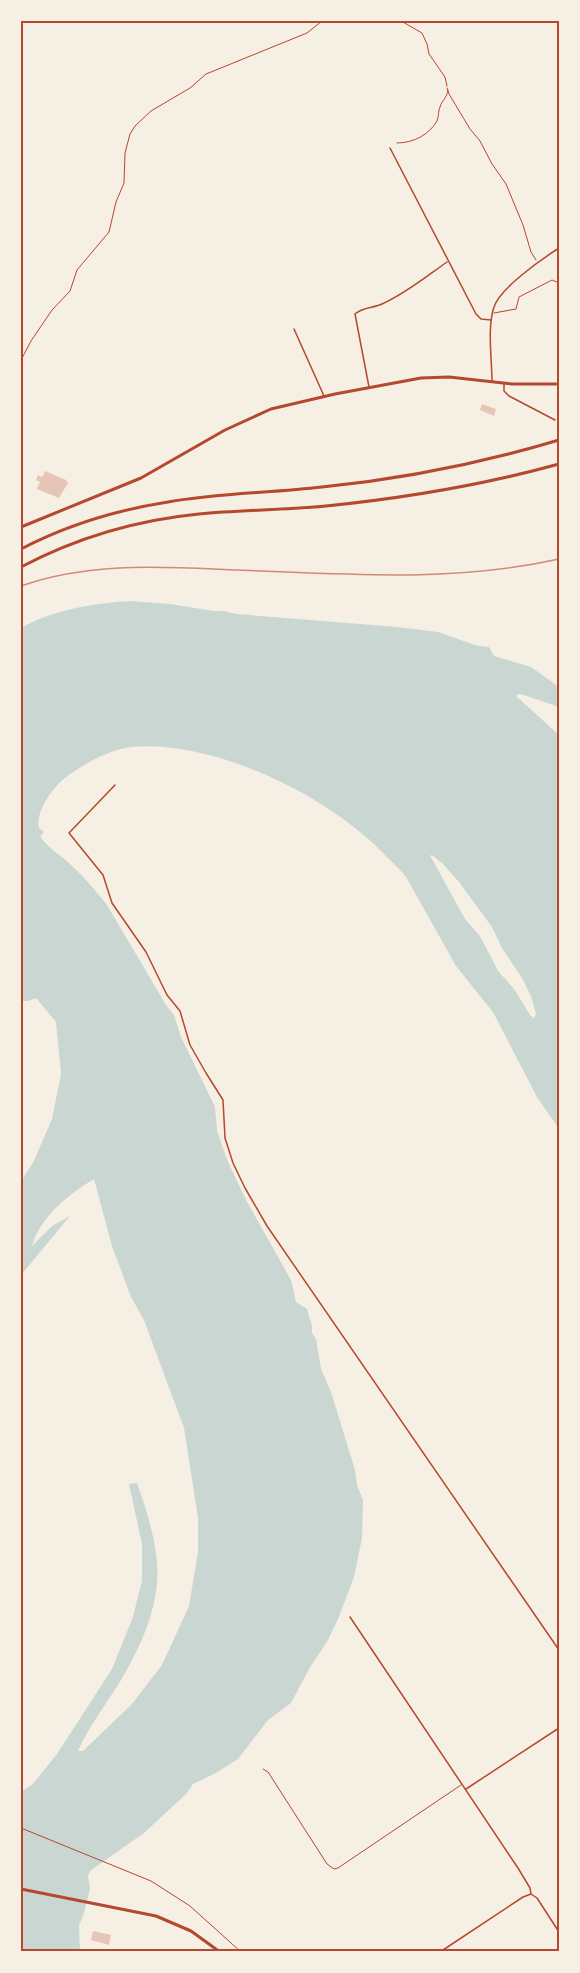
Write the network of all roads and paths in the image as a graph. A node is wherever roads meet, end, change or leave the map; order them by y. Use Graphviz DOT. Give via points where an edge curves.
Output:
graph roads {
  1 [pos="322,21"];
  2 [pos="401,21"];
  3 [pos="447,88"];
  4 [pos="397,143"];
  5 [pos="390,148"];
  6 [pos="559,248"];
  7 [pos="447,262"];
  8 [pos="537,262"];
  9 [pos="559,283"];
  10 [pos="492,313"];
  11 [pos="491,320"];
  12 [pos="294,329"];
  13 [pos="21,360"];
  14 [pos="492,382"];
  15 [pos="503,383"];
  16 [pos="559,384"];
  17 [pos="369,387"];
  18 [pos="324,396"];
  19 [pos="555,420"];
  20 [pos="559,440"];
  21 [pos="559,464"];
  22 [pos="21,526"];
  23 [pos="21,549"];
  24 [pos="21,567"];
  25 [pos="115,785"];
  26 [pos="350,1617"];
  27 [pos="559,1650"];
  28 [pos="559,1728"];
  29 [pos="263,1769"];
  30 [pos="462,1785"];
  31 [pos="466,1790"];
  32 [pos="21,1828"];
  33 [pos="21,1889"];
  34 [pos="531,1894"];
  35 [pos="559,1932"];
  36 [pos="220,1952"];
  37 [pos="241,1952"];
  38 [pos="440,1952"];
  1 -- 13 [label="path" via="307,33 206,74 135,126 125,153 124,183 109,232 77,270 72,286"];
  2 -- 3 [label="path" via="422,33"];
  3 -- 4 [label="path" via="437,121 414,141"];
  3 -- 8 [label="path" via="506,184"];
  5 -- 7 [label="street"];
  6 -- 8 [label="street"];
  7 -- 11 [label="street" via="476,314"];
  7 -- 17 [label="street" via="397,296 355,314"];
  8 -- 10 [label="street" via="499,297"];
  9 -- 10 [label="lane" via="552,280 519,297 516,309"];
  10 -- 11 [label="street"];
  11 -- 14 [label="street"];
  12 -- 18 [label="street"];
  14 -- 15 [label="main road"];
  14 -- 17 [label="main road" via="435,377"];
  15 -- 16 [label="main road"];
  15 -- 19 [label="street" via="509,396"];
  17 -- 18 [label="main road"];
  18 -- 22 [label="main road" via="247,419 141,478"];
  20 -- 23 [label="main road" via="384,480 141,507 74,526"];
  21 -- 24 [label="main road" via="466,486 383,499 158,520 89,537"];
  25 -- 27 [label="street" via="69,833 103,875 112,903 146,951 167,995 180,1011 190,1045 223,1100 226,1144 245,1188 267,1226"];
  26 -- 30 [label="street"];
  28 -- 31 [label="street"];
  29 -- 30 [label="lane" via="334,1869"];
  30 -- 31 [label="street"];
  31 -- 34 [label="street"];
  32 -- 37 [label="path" via="151,1881 202,1916"];
  33 -- 36 [label="main road" via="168,1920 200,1936"];
  34 -- 35 [label="street"];
  34 -- 38 [label="street"];
}
